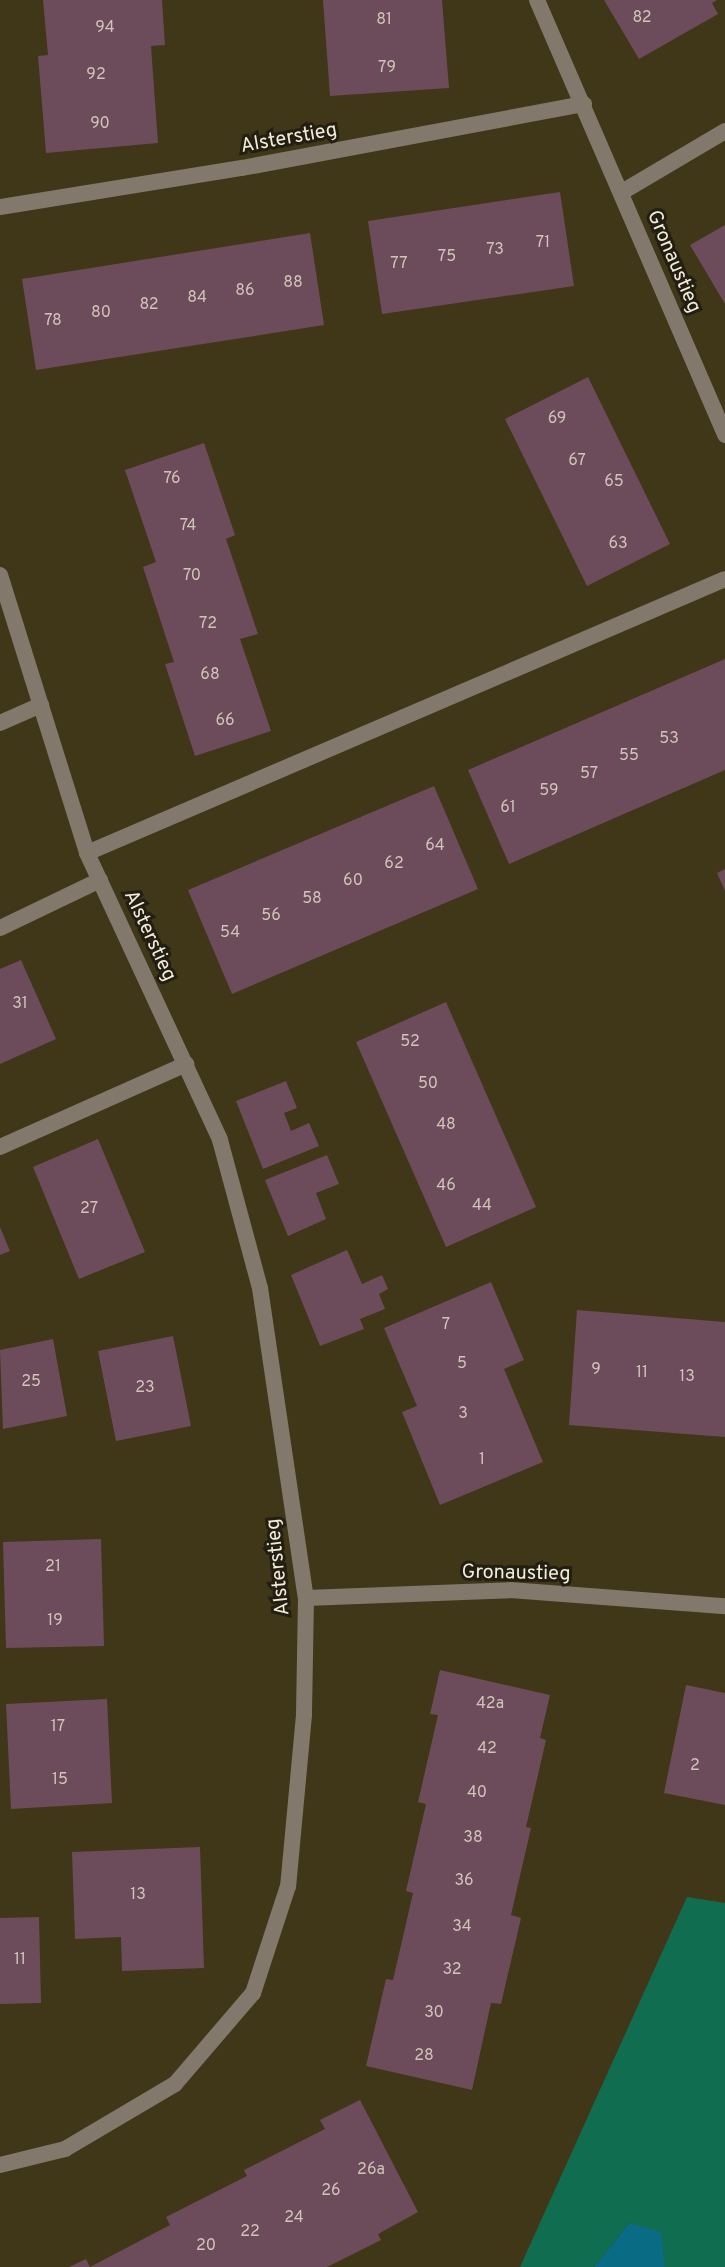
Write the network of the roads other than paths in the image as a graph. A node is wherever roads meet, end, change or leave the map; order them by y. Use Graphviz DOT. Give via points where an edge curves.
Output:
graph roads {
  1 [pos="537,0"];
  2 [pos="584,104"];
  3 [pos="725,131"];
  4 [pos="622,192"];
  5 [pos="0,207"];
  6 [pos="725,435"];
  7 [pos="0,575"];
  8 [pos="725,579"];
  9 [pos="41,705"];
  10 [pos="0,723"];
  11 [pos="87,853"];
  12 [pos="100,880"];
  13 [pos="0,928"];
  14 [pos="186,1064"];
  15 [pos="0,1147"];
  16 [pos="306,1598"];
  17 [pos="725,1606"];
  18 [pos="0,2165"];
  1 -- 2 [label="street, Gronaustieg"];
  2 -- 4 [label="street, Gronaustieg"];
  2 -- 5 [label="street, Alsterstieg"];
  3 -- 4 [label="street"];
  4 -- 6 [label="street, Gronaustieg"];
  7 -- 9 [label="street, Alsterstieg"];
  8 -- 11 [label="street"];
  9 -- 10 [label="street"];
  9 -- 11 [label="street, Alsterstieg"];
  11 -- 12 [label="street, Alsterstieg"];
  12 -- 13 [label="street"];
  12 -- 14 [label="street, Alsterstieg"];
  14 -- 15 [label="street"];
  14 -- 16 [label="street, Alsterstieg" via="220,1140 260,1288"];
  16 -- 17 [label="street, Gronaustieg" via="510,1590"];
  16 -- 18 [label="street, Alsterstieg" via="304,1715 288,1886 253,1993 175,2084 65,2149"];
}
